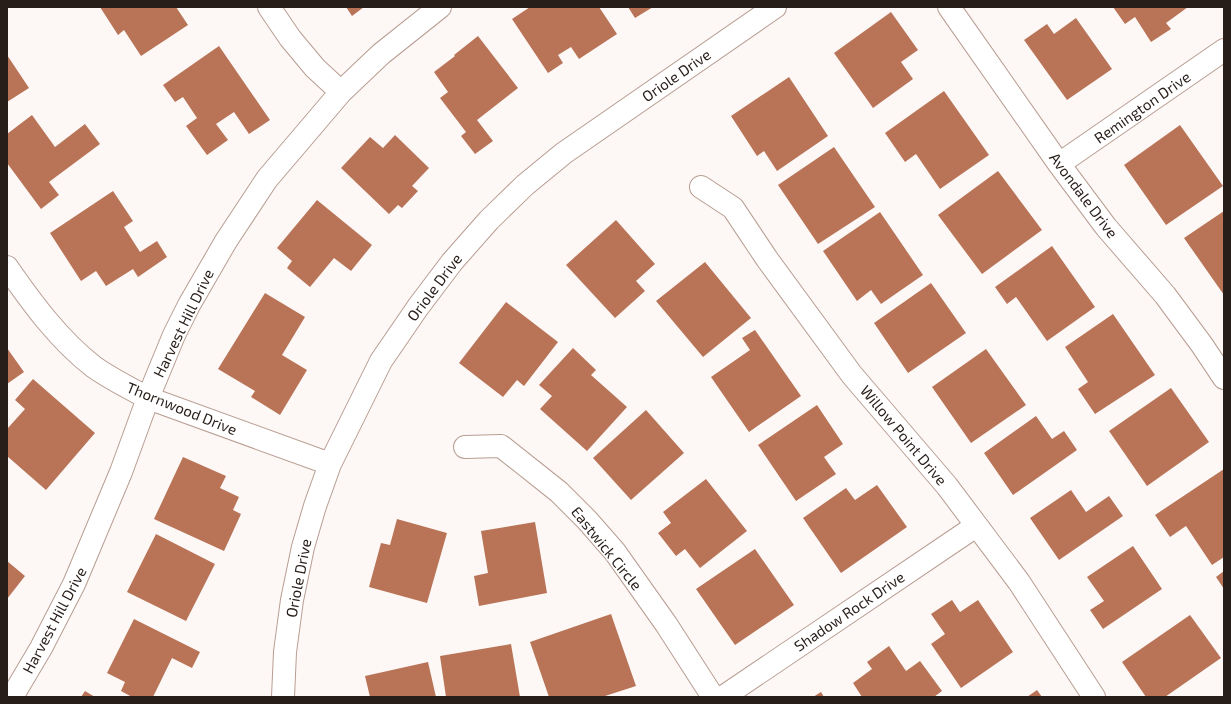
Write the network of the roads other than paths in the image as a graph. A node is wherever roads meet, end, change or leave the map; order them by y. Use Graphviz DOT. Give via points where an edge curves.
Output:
graph roads {
  1 [pos="269,7"];
  2 [pos="440,7"];
  3 [pos="775,7"];
  4 [pos="950,7"];
  5 [pos="1224,50"];
  6 [pos="341,92"];
  7 [pos="1059,164"];
  8 [pos="701,187"];
  9 [pos="7,267"];
  10 [pos="1224,378"];
  11 [pos="148,398"];
  12 [pos="465,447"];
  13 [pos="330,464"];
  14 [pos="976,526"];
  15 [pos="12,697"];
  16 [pos="283,697"];
  17 [pos="713,697"];
  18 [pos="722,697"];
  19 [pos="1094,697"];
  1 -- 6 [label="street" via="290,38"];
  2 -- 6 [label="street, Harvest Hill Drive" via="381,54"];
  3 -- 13 [label="street, Oriole Drive" via="564,153 525,185 489,220 418,307 381,361"];
  4 -- 7 [label="street, Avondale Drive"];
  5 -- 7 [label="street, Remington Drive"];
  6 -- 11 [label="street, Harvest Hill Drive" via="267,179 226,241 174,335"];
  7 -- 10 [label="street, Avondale Drive" via="1106,227 1165,295"];
  8 -- 14 [label="street, Willow Point Drive" via="734,208 767,259 852,375 947,486"];
  9 -- 11 [label="street, Thornwood Drive" via="30,301 63,339 94,366"];
  11 -- 13 [label="street, Thornwood Drive"];
  11 -- 15 [label="street, Harvest Hill Drive" via="122,472 74,584"];
  12 -- 17 [label="street, Eastwick Circle" via="501,446 565,498 587,520 615,552"];
  13 -- 16 [label="street, Oriole Drive" via="303,546 292,600 285,652"];
  14 -- 18 [label="street, Shadow Rock Drive"];
  14 -- 19 [label="street, Willow Point Drive" via="1019,582"];
}
